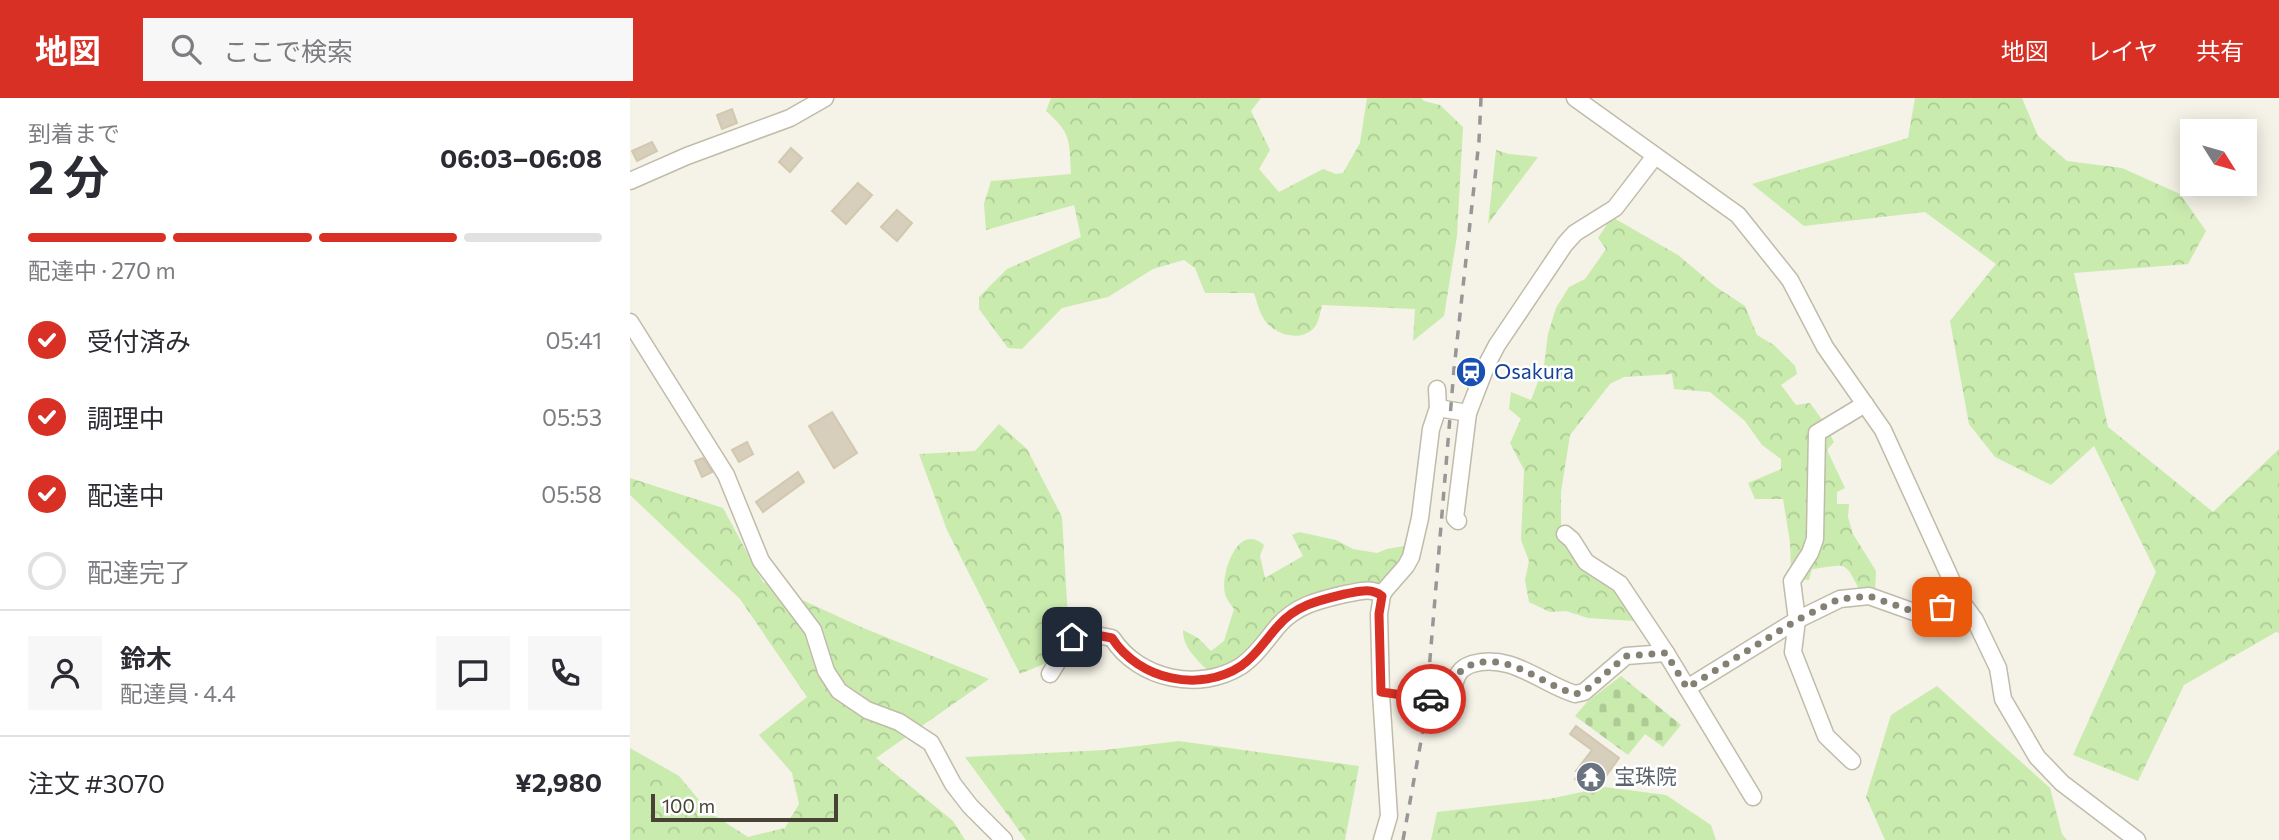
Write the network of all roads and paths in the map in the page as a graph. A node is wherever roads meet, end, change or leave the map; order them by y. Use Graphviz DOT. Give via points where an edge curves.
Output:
graph roads {
  1 [pos="825,98"];
  2 [pos="1575,98"];
  3 [pos="1655,156"];
  4 [pos="630,181"];
  5 [pos="630,322"];
  6 [pos="1437,389"];
  7 [pos="1865,404"];
  8 [pos="1438,408"];
  9 [pos="1468,413"];
  10 [pos="1458,521"];
  11 [pos="1565,534"];
  12 [pos="1382,596"];
  13 [pos="1961,601"];
  14 [pos="1797,620"];
  15 [pos="1666,653"];
  16 [pos="1050,674"];
  17 [pos="1687,688"];
  18 [pos="1381,692"];
  19 [pos="1852,761"];
  20 [pos="1753,797"];
  21 [pos="1004,840"];
  22 [pos="1382,840"];
  23 [pos="2137,840"];
  1 -- 4 [label="street" via="790,118"];
  2 -- 3 [label="street"];
  3 -- 7 [label="street" via="1738,215 1790,280 1825,347"];
  3 -- 9 [label="street" via="1615,208 1565,244 1497,345"];
  5 -- 21 [label="street" via="726,475 761,561 813,630 826,671 839,691 931,743 953,784"];
  6 -- 8 [label="street"];
  7 -- 13 [label="street" via="1913,491"];
  7 -- 14 [label="street" via="1816,435 1815,539 1792,582"];
  8 -- 9 [label="street"];
  8 -- 12 [label="street" via="1410,557"];
  9 -- 10 [label="street"];
  11 -- 15 [label="street" via="1586,562 1620,584"];
  12 -- 16 [label="street" via="1365,590 1297,610 1247,662 1214,679 1157,675 1121,652 1112,638 1081,632 1072,637"];
  12 -- 18 [label="street"];
  13 -- 14 [label="street" via="1918,613 1863,596 1839,599"];
  13 -- 23 [label="street" via="1998,668 2003,699 2037,757 2062,783"];
  14 -- 17 [label="street"];
  14 -- 19 [label="street" via="1793,652 1826,736"];
  15 -- 17 [label="street"];
  15 -- 18 [label="street, bridge" via="1626,656 1584,692 1575,694 1521,668 1477,662 1461,670 1449,704"];
  17 -- 20 [label="street"];
  18 -- 22 [label="street" via="1389,816"];
}
